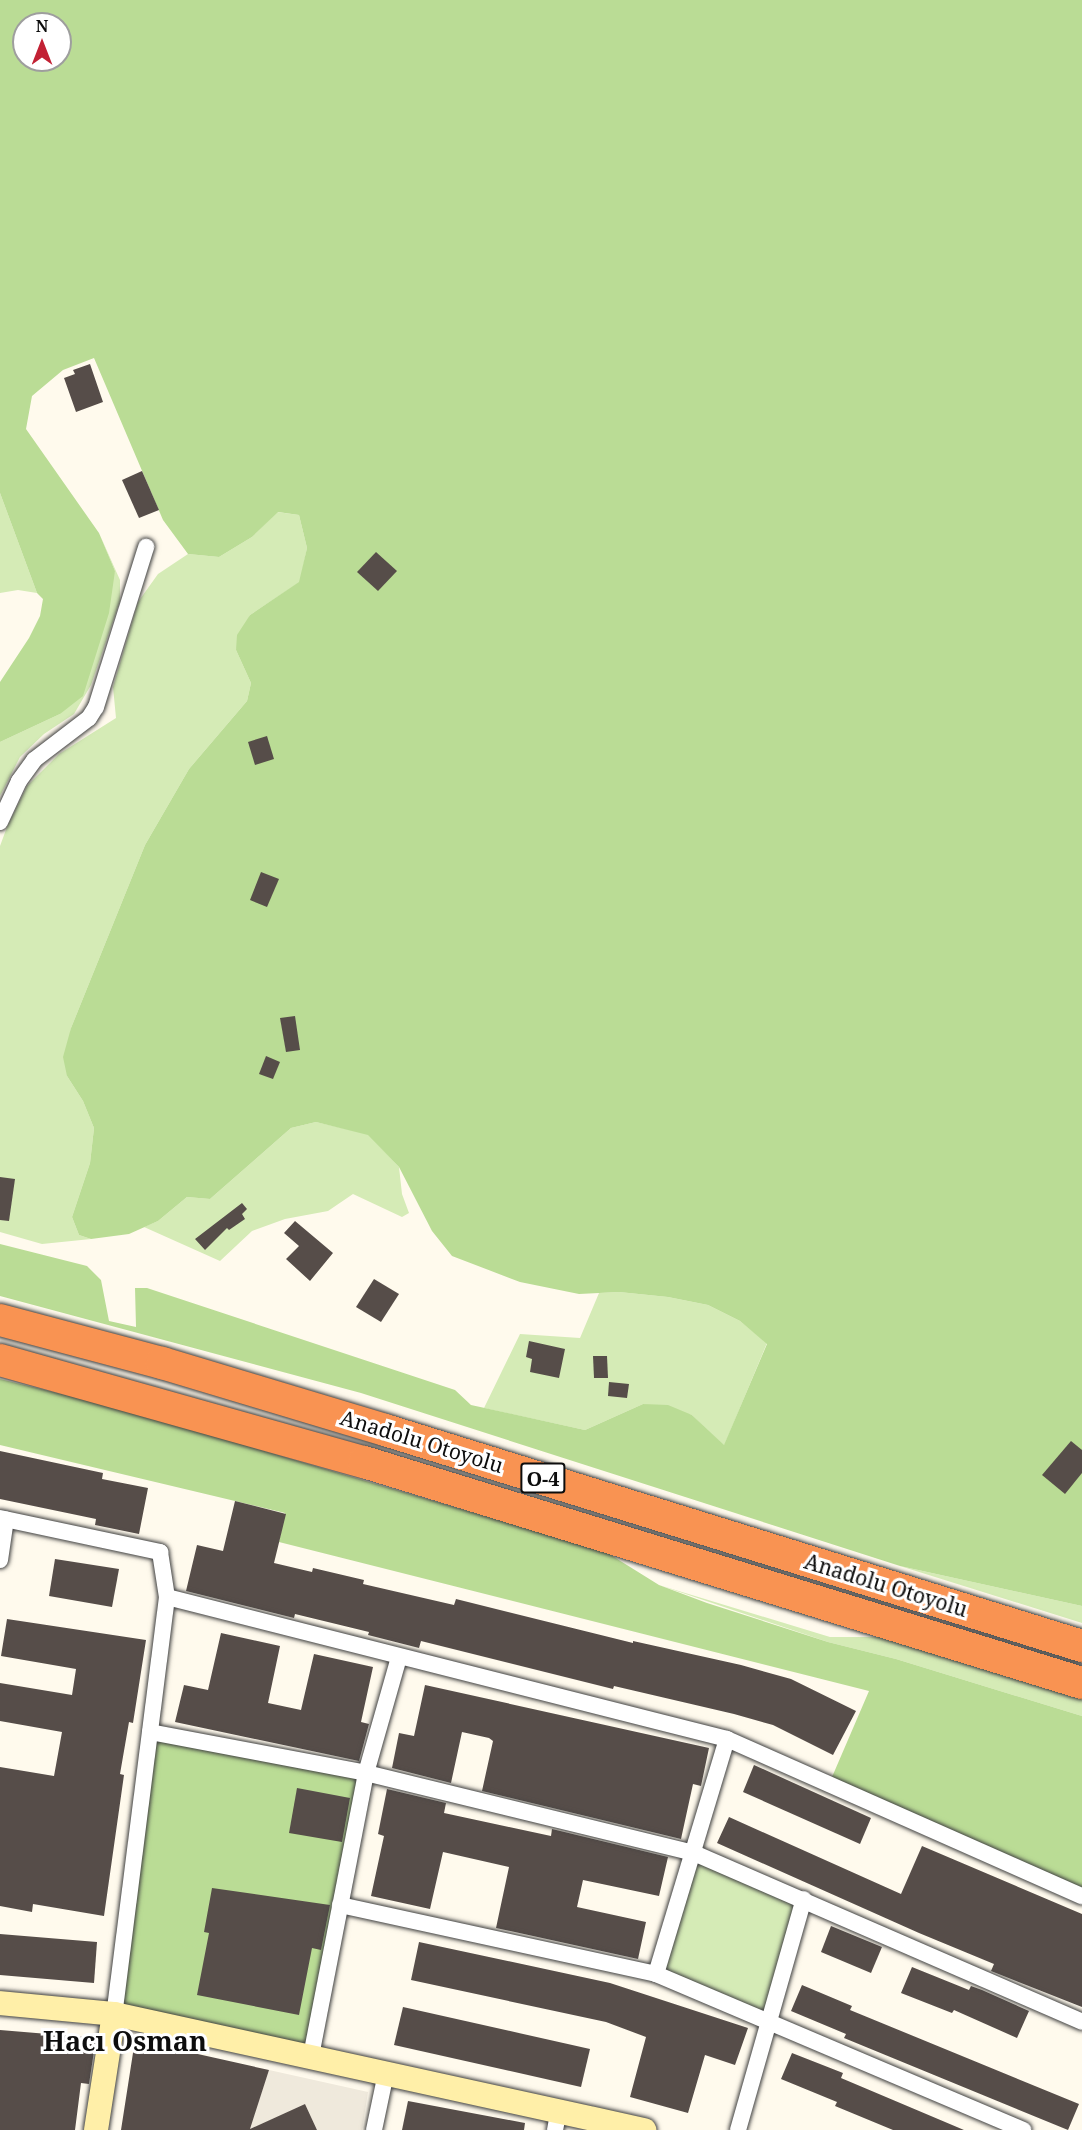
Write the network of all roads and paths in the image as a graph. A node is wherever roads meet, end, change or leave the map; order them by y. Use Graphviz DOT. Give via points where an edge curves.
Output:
graph roads {
  1 [pos="146,547"];
  2 [pos="0,822"];
  3 [pos="0,1320"];
  4 [pos="0,1360"];
  5 [pos="3,1518"];
  6 [pos="0,1560"];
  7 [pos="167,1597"];
  8 [pos="1082,1646"];
  9 [pos="399,1657"];
  10 [pos="1082,1683"];
  11 [pos="150,1732"];
  12 [pos="727,1739"];
  13 [pos="366,1773"];
  14 [pos="694,1853"];
  15 [pos="1082,1896"];
  16 [pos="804,1899"];
  17 [pos="340,1905"];
  18 [pos="656,1974"];
  19 [pos="0,2003"];
  20 [pos="114,2014"];
  21 [pos="768,2020"];
  22 [pos="1082,2022"];
  23 [pos="311,2056"];
  24 [pos="386,2073"];
  25 [pos="557,2120"];
  26 [pos="96,2130"];
  27 [pos="374,2130"];
  28 [pos="644,2130"];
  29 [pos="738,2130"];
  30 [pos="1023,2130"];
  1 -- 2 [label="street" via="96,707 89,718 34,760"];
  3 -- 8 [label="highway, Anadolu Otoyolu / O-4" via="162,1363 386,1430"];
  4 -- 10 [label="highway, Anadolu Otoyolu / O-4" via="364,1462"];
  5 -- 6 [label="street"];
  5 -- 7 [label="street" via="160,1552"];
  7 -- 9 [label="street"];
  7 -- 11 [label="street"];
  9 -- 12 [label="street"];
  9 -- 13 [label="street"];
  11 -- 13 [label="street"];
  11 -- 20 [label="street"];
  12 -- 14 [label="street"];
  12 -- 15 [label="street"];
  13 -- 14 [label="street"];
  13 -- 17 [label="street"];
  14 -- 16 [label="street"];
  14 -- 18 [label="street"];
  16 -- 21 [label="street"];
  16 -- 22 [label="street"];
  17 -- 18 [label="street"];
  17 -- 23 [label="street"];
  18 -- 21 [label="street"];
  19 -- 20 [label="main road"];
  20 -- 23 [label="main road"];
  20 -- 26 [label="main road"];
  21 -- 29 [label="street"];
  21 -- 30 [label="street"];
  23 -- 24 [label="main road"];
  24 -- 25 [label="main road"];
  24 -- 27 [label="street"];
  25 -- 28 [label="main road"];
}
